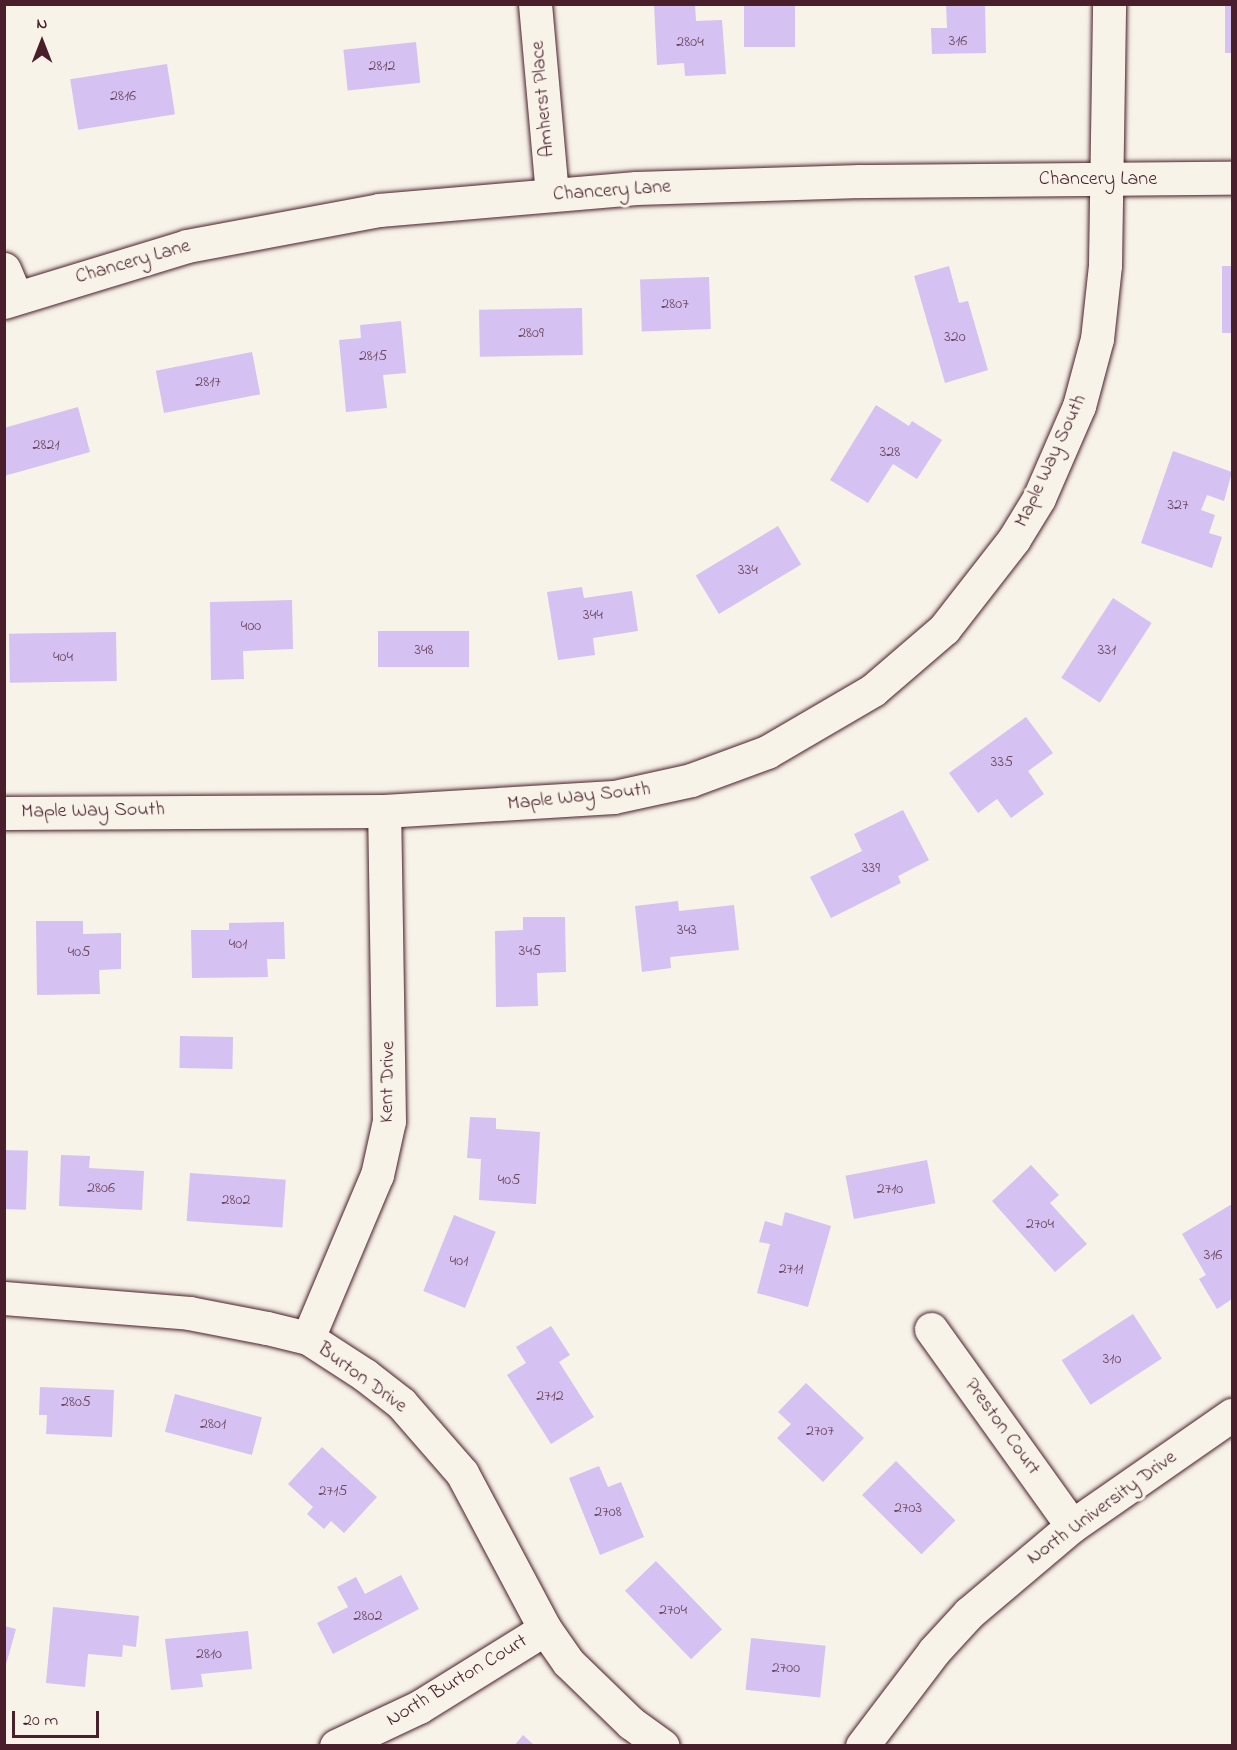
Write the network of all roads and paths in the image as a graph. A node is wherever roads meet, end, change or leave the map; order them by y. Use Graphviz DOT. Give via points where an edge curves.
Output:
graph roads {
  1 [pos="535,4"];
  2 [pos="1109,4"];
  3 [pos="1108,178"];
  4 [pos="1233,178"];
  5 [pos="552,194"];
  6 [pos="8,290"];
  7 [pos="384,811"];
  8 [pos="4,813"];
  9 [pos="4,1298"];
  10 [pos="931,1329"];
  11 [pos="308,1338"];
  12 [pos="1233,1415"];
  13 [pos="1072,1526"];
  14 [pos="545,1629"];
  15 [pos="336,1746"];
  16 [pos="663,1746"];
  17 [pos="862,1746"];
  1 -- 5 [label="street, Amherst Place"];
  2 -- 3 [label="street, Maple Way South"];
  3 -- 4 [label="street, Chancery Lane"];
  3 -- 5 [label="street, Chancery Lane" via="815,182"];
  3 -- 7 [label="street, Maple Way South" via="1097,339 1075,418 1039,498 1014,539 969,601 908,662 802,734 691,780 614,797"];
  5 -- 6 [label="street, Chancery Lane" via="297,222"];
  7 -- 8 [label="street, Maple Way South"];
  7 -- 11 [label="street, Kent Drive" via="389,1121 377,1175"];
  9 -- 11 [label="street, Burton Drive" via="189,1313"];
  10 -- 13 [label="street, Preston Court"];
  11 -- 14 [label="street, Burton Drive" via="401,1403 437,1441 462,1473"];
  12 -- 13 [label="street, North University Drive"];
  13 -- 17 [label="street, North University Drive" via="962,1621 934,1651"];
  14 -- 15 [label="street, North Burton Court" via="419,1707"];
  14 -- 16 [label="street, Burton Drive" via="590,1686"];
}
